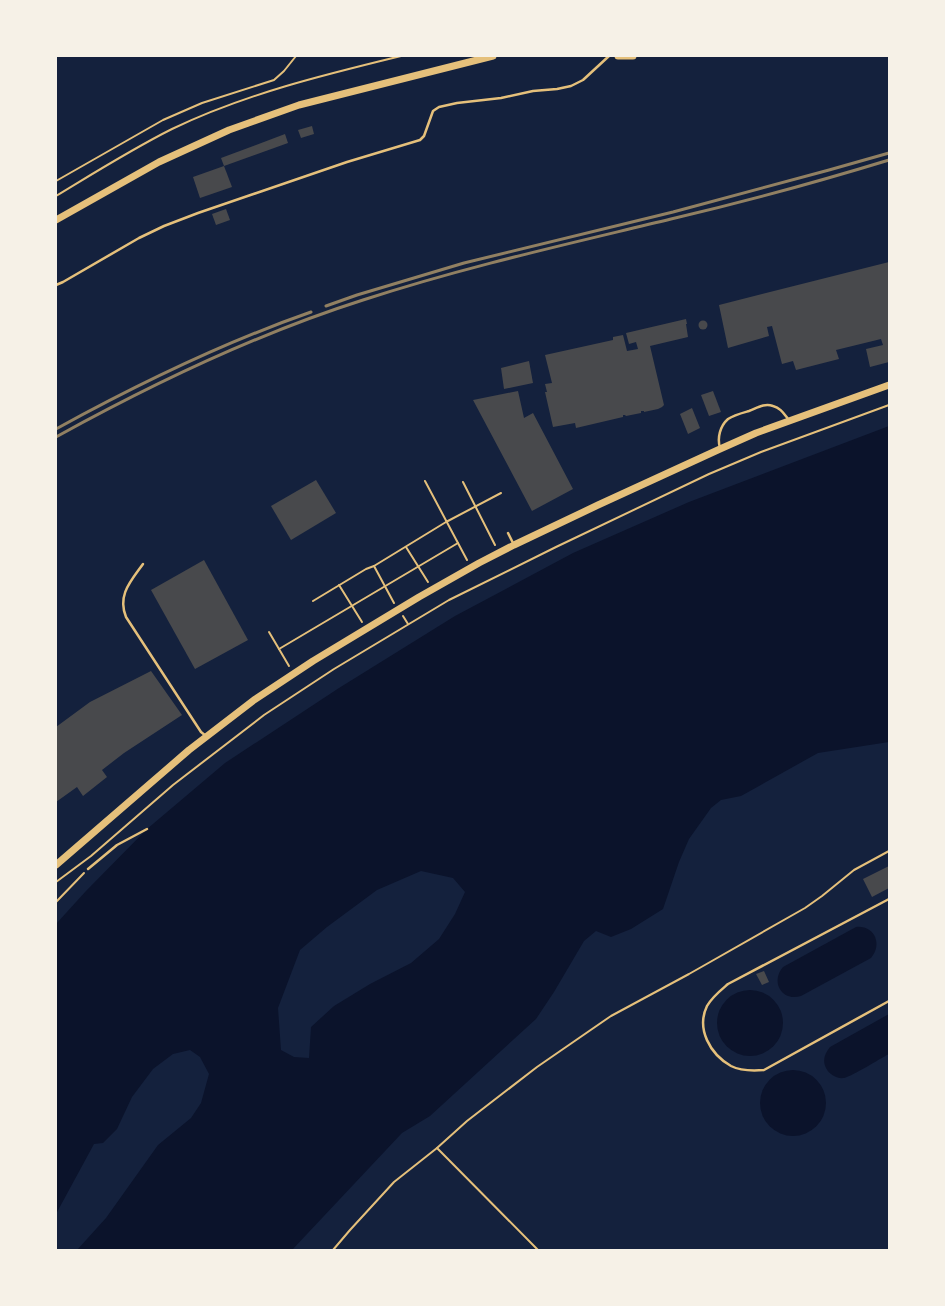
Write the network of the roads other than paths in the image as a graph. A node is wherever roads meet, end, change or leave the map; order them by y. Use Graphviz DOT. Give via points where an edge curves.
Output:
graph roads {
  1 [pos="493,56"];
  2 [pos="609,56"];
  3 [pos="618,56"];
  4 [pos="633,56"];
  5 [pos="56,220"];
  6 [pos="56,285"];
  7 [pos="889,385"];
  8 [pos="789,421"];
  9 [pos="720,449"];
  10 [pos="508,533"];
  11 [pos="514,546"];
  12 [pos="143,564"];
  13 [pos="206,736"];
  14 [pos="147,829"];
  15 [pos="56,865"];
  16 [pos="88,869"];
  17 [pos="889,899"];
  18 [pos="889,1001"];
  1 -- 5 [label="main road" via="299,104 229,130 159,162"];
  2 -- 6 [label="lane" via="581,82 571,86 439,107 433,111 424,136 420,140 347,162 164,226"];
  3 -- 4 [label="main road"];
  7 -- 8 [label="main road"];
  8 -- 9 [label="main road"];
  8 -- 9 [label="lane" via="783,412 765,405 731,418 722,426 718,442"];
  9 -- 11 [label="main road"];
  10 -- 11 [label="lane"];
  11 -- 13 [label="main road" via="479,563 312,660"];
  12 -- 13 [label="lane" via="128,586 123,598 123,610"];
  13 -- 15 [label="main road"];
  14 -- 16 [label="lane" via="118,845"];
  17 -- 18 [label="lane" via="728,984 707,1006 703,1029 706,1039 719,1057 731,1066 747,1070 764,1070"];
}
